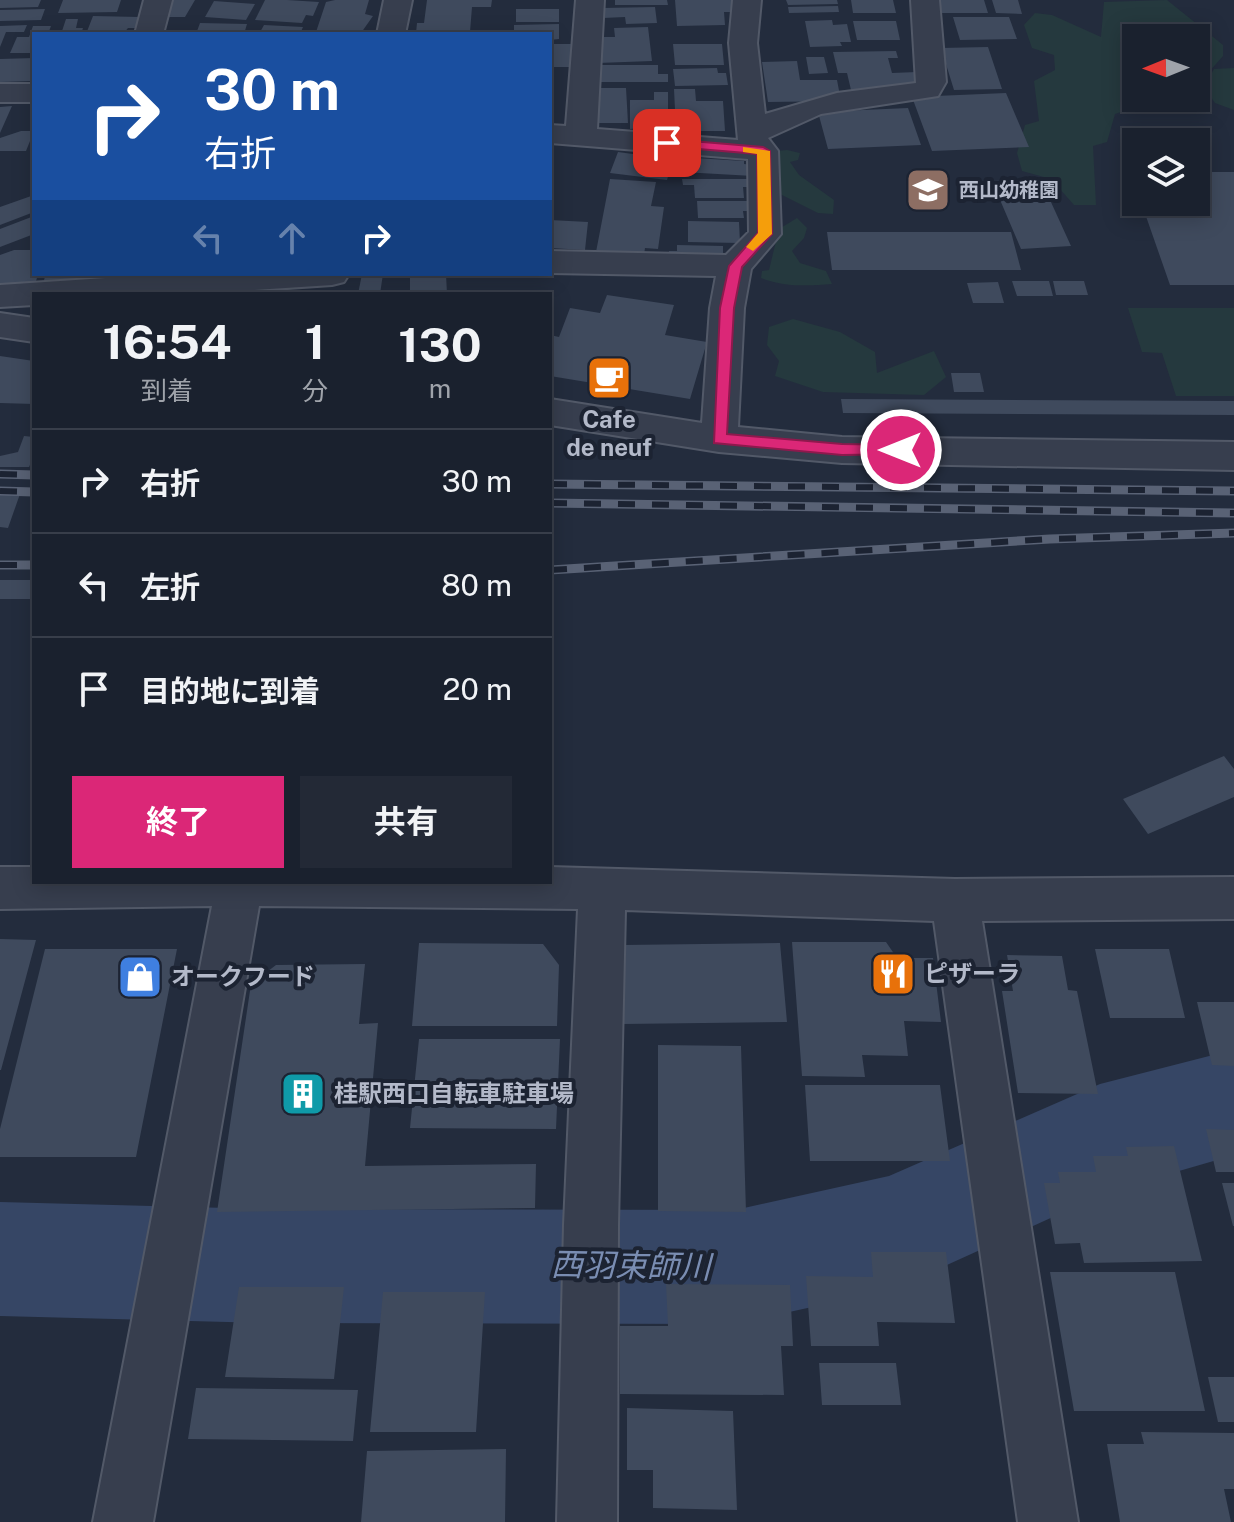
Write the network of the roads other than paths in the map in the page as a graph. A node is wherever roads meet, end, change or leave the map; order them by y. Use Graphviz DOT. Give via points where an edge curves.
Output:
graph roads {
  1 [pos="158,0"];
  2 [pos="398,0"];
  3 [pos="590,0"];
  4 [pos="747,0"];
  5 [pos="925,0"];
  6 [pos="150,32"];
  7 [pos="391,32"];
  8 [pos="0,93"];
  9 [pos="32,93"];
  10 [pos="552,134"];
  11 [pos="581,136"];
  12 [pos="754,142"];
  13 [pos="552,262"];
  14 [pos="735,266"];
  15 [pos="273,276"];
  16 [pos="126,281"];
  17 [pos="32,292"];
  18 [pos="34,292"];
  19 [pos="0,296"];
  20 [pos="0,325"];
  21 [pos="32,330"];
  22 [pos="552,412"];
  23 [pos="719,439"];
  24 [pos="1234,456"];
  25 [pos="239,885"];
  26 [pos="0,888"];
  27 [pos="602,888"];
  28 [pos="1234,898"];
  29 [pos="955,900"];
  30 [pos="123,1522"];
  31 [pos="587,1522"];
  32 [pos="1048,1522"];
  1 -- 6 [label="street"];
  2 -- 7 [label="street"];
  3 -- 11 [label="street"];
  4 -- 12 [label="street" via="743,43"];
  5 -- 12 [label="street" via="928,90 805,109 774,119"];
  8 -- 9 [label="street"];
  10 -- 11 [label="street"];
  11 -- 12 [label="street"];
  12 -- 14 [label="street" via="763,151 765,234"];
  13 -- 14 [label="street"];
  14 -- 23 [label="street" via="727,308"];
  15 -- 16 [label="street"];
  16 -- 18 [label="street"];
  17 -- 19 [label="street"];
  20 -- 21 [label="street"];
  22 -- 23 [label="street"];
  23 -- 24 [label="street" via="842,450"];
  25 -- 26 [label="street"];
  25 -- 27 [label="street"];
  25 -- 30 [label="street"];
  27 -- 29 [label="street"];
  27 -- 31 [label="street"];
  28 -- 29 [label="street"];
  29 -- 32 [label="street"];
}
